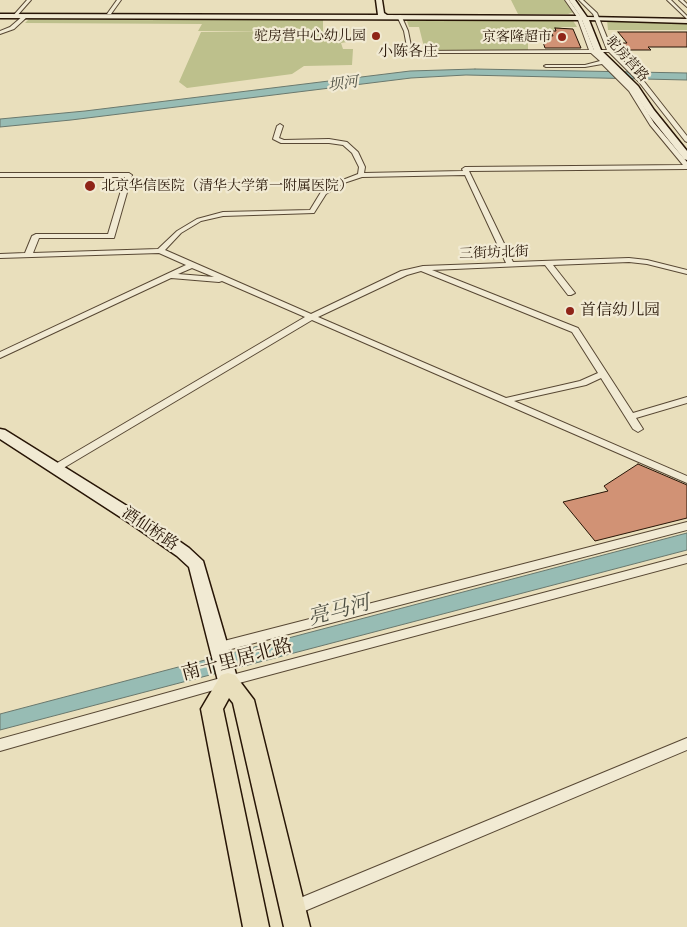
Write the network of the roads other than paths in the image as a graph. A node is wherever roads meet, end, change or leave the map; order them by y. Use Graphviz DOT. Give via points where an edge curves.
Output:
graph roads {
  1 [pos="29,0"];
  2 [pos="119,0"];
  3 [pos="379,0"];
  4 [pos="384,0"];
  5 [pos="567,0"];
  6 [pos="572,0"];
  7 [pos="577,0"];
  8 [pos="581,0"];
  9 [pos="669,0"];
  10 [pos="681,0"];
  11 [pos="687,6"];
  12 [pos="109,13"];
  13 [pos="0,16"];
  14 [pos="14,16"];
  15 [pos="26,16"];
  16 [pos="385,16"];
  17 [pos="399,16"];
  18 [pos="588,18"];
  19 [pos="687,19"];
  20 [pos="0,33"];
  21 [pos="601,51"];
  22 [pos="603,62"];
  23 [pos="546,66"];
  24 [pos="618,69"];
  25 [pos="630,81"];
  26 [pos="280,126"];
  27 [pos="687,140"];
  28 [pos="687,149"];
  29 [pos="687,157"];
  30 [pos="687,167"];
  31 [pos="466,173"];
  32 [pos="0,175"];
  33 [pos="360,175"];
  34 [pos="160,251"];
  35 [pos="28,255"];
  36 [pos="0,256"];
  37 [pos="547,263"];
  38 [pos="192,265"];
  39 [pos="511,265"];
  40 [pos="423,268"];
  41 [pos="687,272"];
  42 [pos="171,276"];
  43 [pos="231,281"];
  44 [pos="571,294"];
  45 [pos="311,318"];
  46 [pos="0,355"];
  47 [pos="603,374"];
  48 [pos="687,400"];
  49 [pos="504,401"];
  50 [pos="630,417"];
  51 [pos="638,429"];
  52 [pos="0,433"];
  53 [pos="56,468"];
  54 [pos="687,480"];
  55 [pos="687,526"];
  56 [pos="687,559"];
  57 [pos="220,647"];
  58 [pos="228,681"];
  59 [pos="687,744"];
  60 [pos="0,745"];
  61 [pos="295,918"];
  62 [pos="256,927"];
  1 -- 14 [label="street"];
  2 -- 12 [label="street"];
  3 -- 16 [label="street" via="381,14"];
  4 -- 16 [label="street"];
  5 -- 18 [label="street"];
  6 -- 18 [label="street, 驼房营路"];
  7 -- 18 [label="street, 驼房营路"];
  8 -- 18 [label="street"];
  9 -- 19 [label="street"];
  10 -- 11 [label="street"];
  13 -- 14 [label="street"];
  14 -- 15 [label="street"];
  15 -- 16 [label="street"];
  15 -- 20 [label="street"];
  16 -- 17 [label="street"];
  17 -- 18 [label="street"];
  17 -- 21 [label="street" via="410,52"];
  18 -- 19 [label="street"];
  18 -- 21 [label="street, 驼房营路"];
  18 -- 21 [label="street"];
  21 -- 22 [label="street"];
  21 -- 24 [label="street, 驼房营路"];
  21 -- 24 [label="street"];
  22 -- 23 [label="street" via="585,66"];
  22 -- 24 [label="street"];
  24 -- 25 [label="street, 驼房营路"];
  25 -- 27 [label="street"];
  25 -- 28 [label="street, 驼房营路"];
  25 -- 29 [label="street, 驼房营路"];
  25 -- 30 [label="street" via="631,90 652,124"];
  26 -- 33 [label="street" via="276,139 283,142 345,142 355,152 362,167"];
  30 -- 31 [label="street" via="465,169"];
  31 -- 33 [label="street"];
  31 -- 39 [label="street"];
  32 -- 35 [label="street" via="129,175 111,236 36,236"];
  33 -- 34 [label="street" via="323,193 312,212 223,214 199,220 179,232"];
  34 -- 35 [label="street"];
  34 -- 38 [label="street"];
  35 -- 36 [label="street"];
  37 -- 39 [label="street, 三街坊北街"];
  37 -- 41 [label="street, 三街坊北街" via="629,260"];
  37 -- 44 [label="street"];
  38 -- 42 [label="street"];
  38 -- 43 [label="street"];
  39 -- 40 [label="street, 三街坊北街"];
  40 -- 45 [label="street, 三街坊北街"];
  40 -- 47 [label="street" via="576,330"];
  42 -- 43 [label="street"];
  42 -- 46 [label="street"];
  43 -- 45 [label="street"];
  45 -- 49 [label="street"];
  45 -- 53 [label="street, 三街坊北街"];
  47 -- 49 [label="street" via="583,383"];
  47 -- 50 [label="street"];
  48 -- 50 [label="street"];
  49 -- 54 [label="street"];
  50 -- 51 [label="street"];
  52 -- 53 [label="street, 酒仙桥路"];
  53 -- 57 [label="street, 酒仙桥路" via="184,552 197,565"];
  55 -- 57 [label="street"];
  56 -- 58 [label="street, 南十里居北路"];
  57 -- 58 [label="street, 酒仙桥路"];
  58 -- 60 [label="street, 南十里居北路"];
  58 -- 61 [label="main road, 酒仙桥路" via="243,700"];
  58 -- 62 [label="main road" via="212,709"];
  59 -- 61 [label="street"];
}
